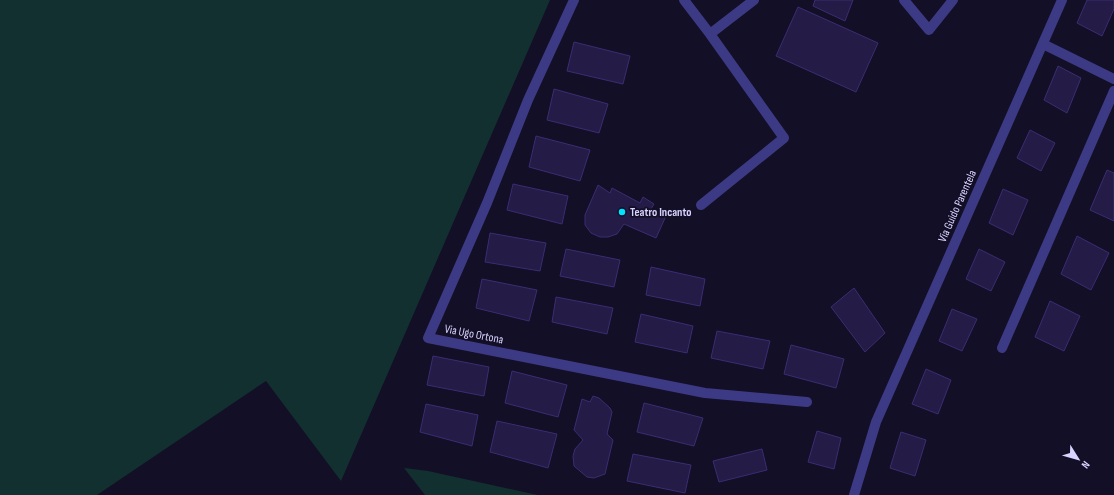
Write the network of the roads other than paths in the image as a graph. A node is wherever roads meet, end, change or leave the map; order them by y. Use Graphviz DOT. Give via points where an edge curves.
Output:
graph roads {
  1 [pos="574,0"];
  2 [pos="684,0"];
  3 [pos="754,0"];
  4 [pos="904,0"];
  5 [pos="953,0"];
  6 [pos="1062,0"];
  7 [pos="710,34"];
  8 [pos="1043,44"];
  9 [pos="1114,79"];
  10 [pos="1114,91"];
  11 [pos="701,205"];
  12 [pos="1002,348"];
  13 [pos="807,402"];
  14 [pos="854,495"];
  1 -- 13 [label="street, Via Ugo Ortona" via="528,100 487,203 428,338 705,394"];
  2 -- 7 [label="street"];
  3 -- 7 [label="street"];
  4 -- 5 [label="street" via="929,30"];
  6 -- 8 [label="street, Via Guido Parentela"];
  7 -- 11 [label="street" via="784,138"];
  8 -- 9 [label="street"];
  8 -- 14 [label="street, Via Guido Parentela" via="876,422"];
  10 -- 12 [label="street"];
}
